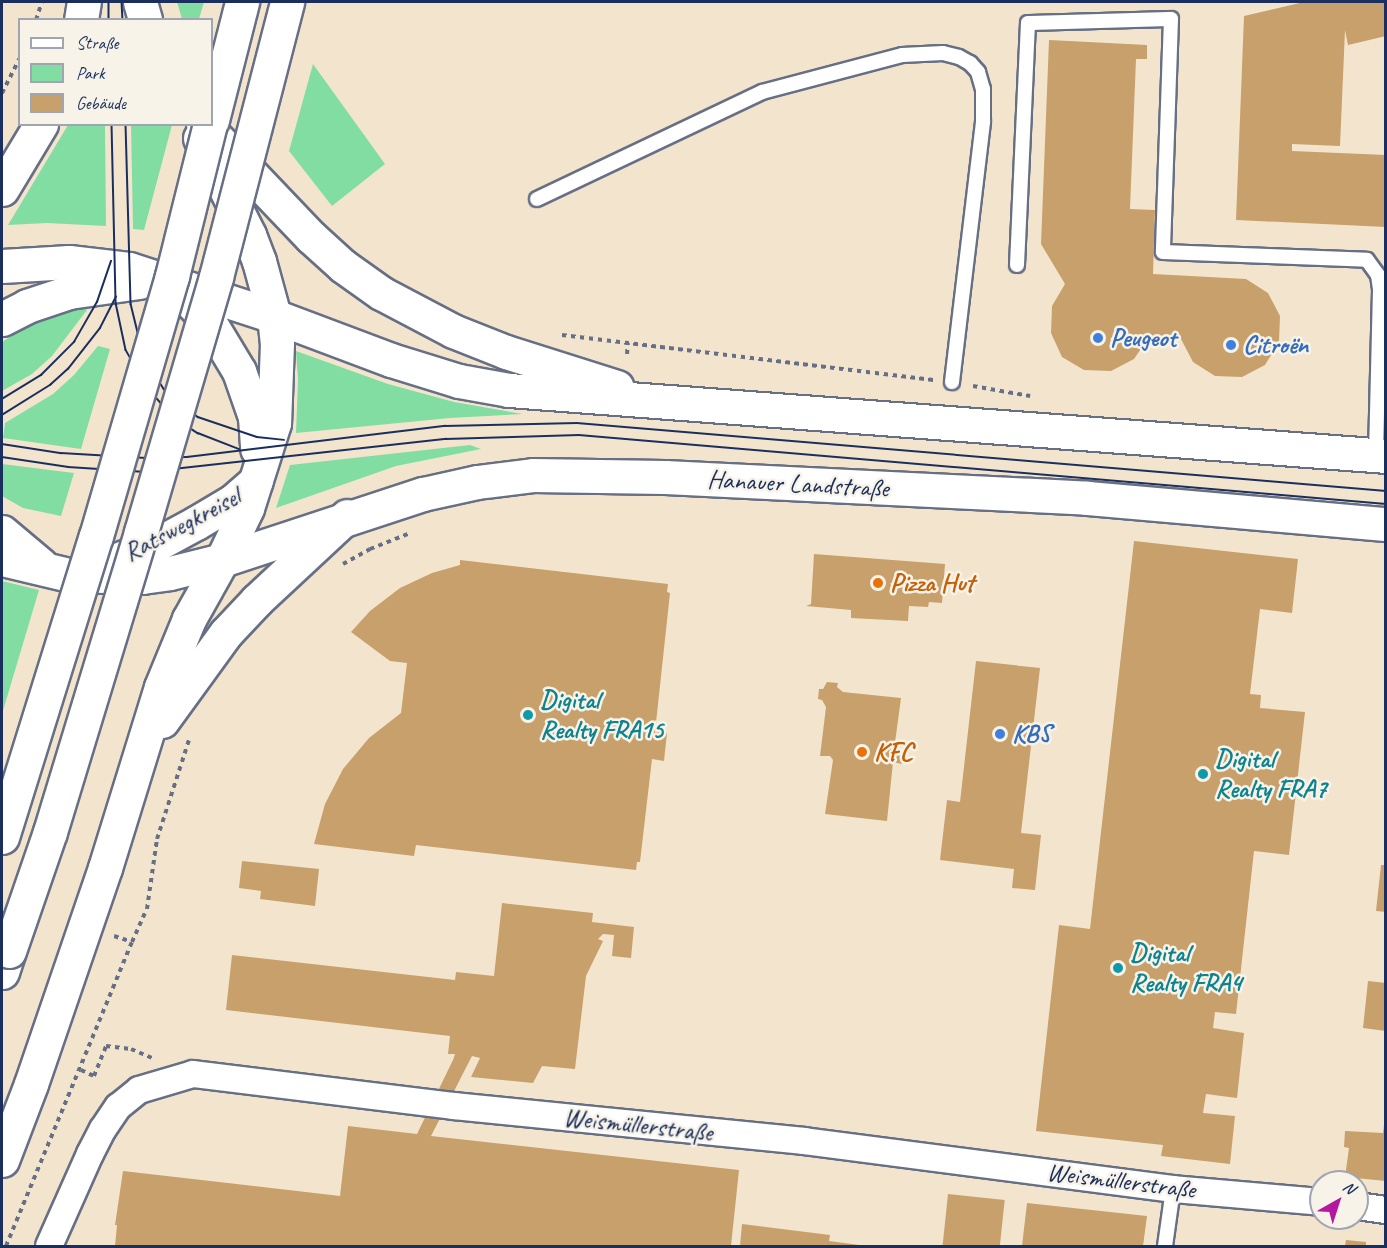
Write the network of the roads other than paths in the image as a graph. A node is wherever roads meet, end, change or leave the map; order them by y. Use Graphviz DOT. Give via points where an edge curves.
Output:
graph roads {
  1 [pos="84,2"];
  2 [pos="140,2"];
  3 [pos="242,2"];
  4 [pos="287,2"];
  5 [pos="81,18"];
  6 [pos="144,18"];
  7 [pos="213,114"];
  8 [pos="28,126"];
  9 [pos="40,126"];
  10 [pos="194,126"];
  11 [pos="205,126"];
  12 [pos="210,126"];
  13 [pos="2,154"];
  14 [pos="2,189"];
  15 [pos="537,199"];
  16 [pos="1017,265"];
  17 [pos="2,266"];
  18 [pos="169,282"];
  19 [pos="274,316"];
  20 [pos="2,319"];
  21 [pos="952,382"];
  22 [pos="655,399"];
  23 [pos="1381,456"];
  24 [pos="257,481"];
  25 [pos="347,516"];
  26 [pos="1386,524"];
  27 [pos="2,531"];
  28 [pos="2,559"];
  29 [pos="222,560"];
  30 [pos="61,574"];
  31 [pos="2,837"];
  32 [pos="105,868"];
  33 [pos="5,962"];
  34 [pos="2,1160"];
  35 [pos="1173,1189"];
  36 [pos="1309,1201"];
  37 [pos="1369,1208"];
  38 [pos="1386,1210"];
  39 [pos="49,1246"];
  40 [pos="1165,1246"];
  1 -- 5 [label="main road"];
  2 -- 6 [label="main road"];
  3 -- 7 [label="main road, bridge"];
  4 -- 33 [label="main road, bridge" via="216,277 148,510 50,832"];
  8 -- 13 [label="main road"];
  9 -- 14 [label="main road"];
  10 -- 19 [label="main road, Ratswegkreisel" via="260,261"];
  11 -- 22 [label="main road" via="311,237 381,293 453,331 506,352"];
  12 -- 31 [label="main road, bridge" via="172,276"];
  15 -- 21 [label="lane" via="762,92 902,56 943,53 959,57 978,72 983,89 983,122"];
  16 -- 23 [label="lane" via="1028,23 1171,19 1163,252 1367,260 1378,274 1380,290"];
  17 -- 18 [label="main road" via="79,262 116,266"];
  18 -- 19 [label="main road"];
  18 -- 20 [label="main road" via="75,290"];
  18 -- 24 [label="main road" via="210,323 249,393 257,437"];
  19 -- 22 [label="main road" via="459,381 519,391"];
  19 -- 24 [label="main road, Ratswegkreisel" via="274,423"];
  22 -- 23 [label="main road"];
  24 -- 29 [label="main road, Ratswegkreisel"];
  24 -- 30 [label="main road, Ratswegkreisel" via="233,501 159,543 127,557"];
  25 -- 26 [label="main road, Hanauer Landstraße" via="477,482 533,475 581,475 1087,498"];
  25 -- 29 [label="main road, Hanauer Landstraße"];
  25 -- 32 [label="main road" via="241,617 179,695 160,724"];
  27 -- 30 [label="main road" via="28,556"];
  28 -- 30 [label="main road, Ratswegkreisel"];
  29 -- 30 [label="main road, Ratswegkreisel" via="142,577"];
  29 -- 32 [label="main road" via="189,619 161,687"];
  32 -- 34 [label="main road"];
  35 -- 36 [label="street, Weismüllerstraße"];
  35 -- 39 [label="street, Weismüllerstraße" via="804,1141 454,1106 193,1074 139,1090 118,1107 90,1154"];
  35 -- 40 [label="lane"];
  37 -- 38 [label="street"];
}
